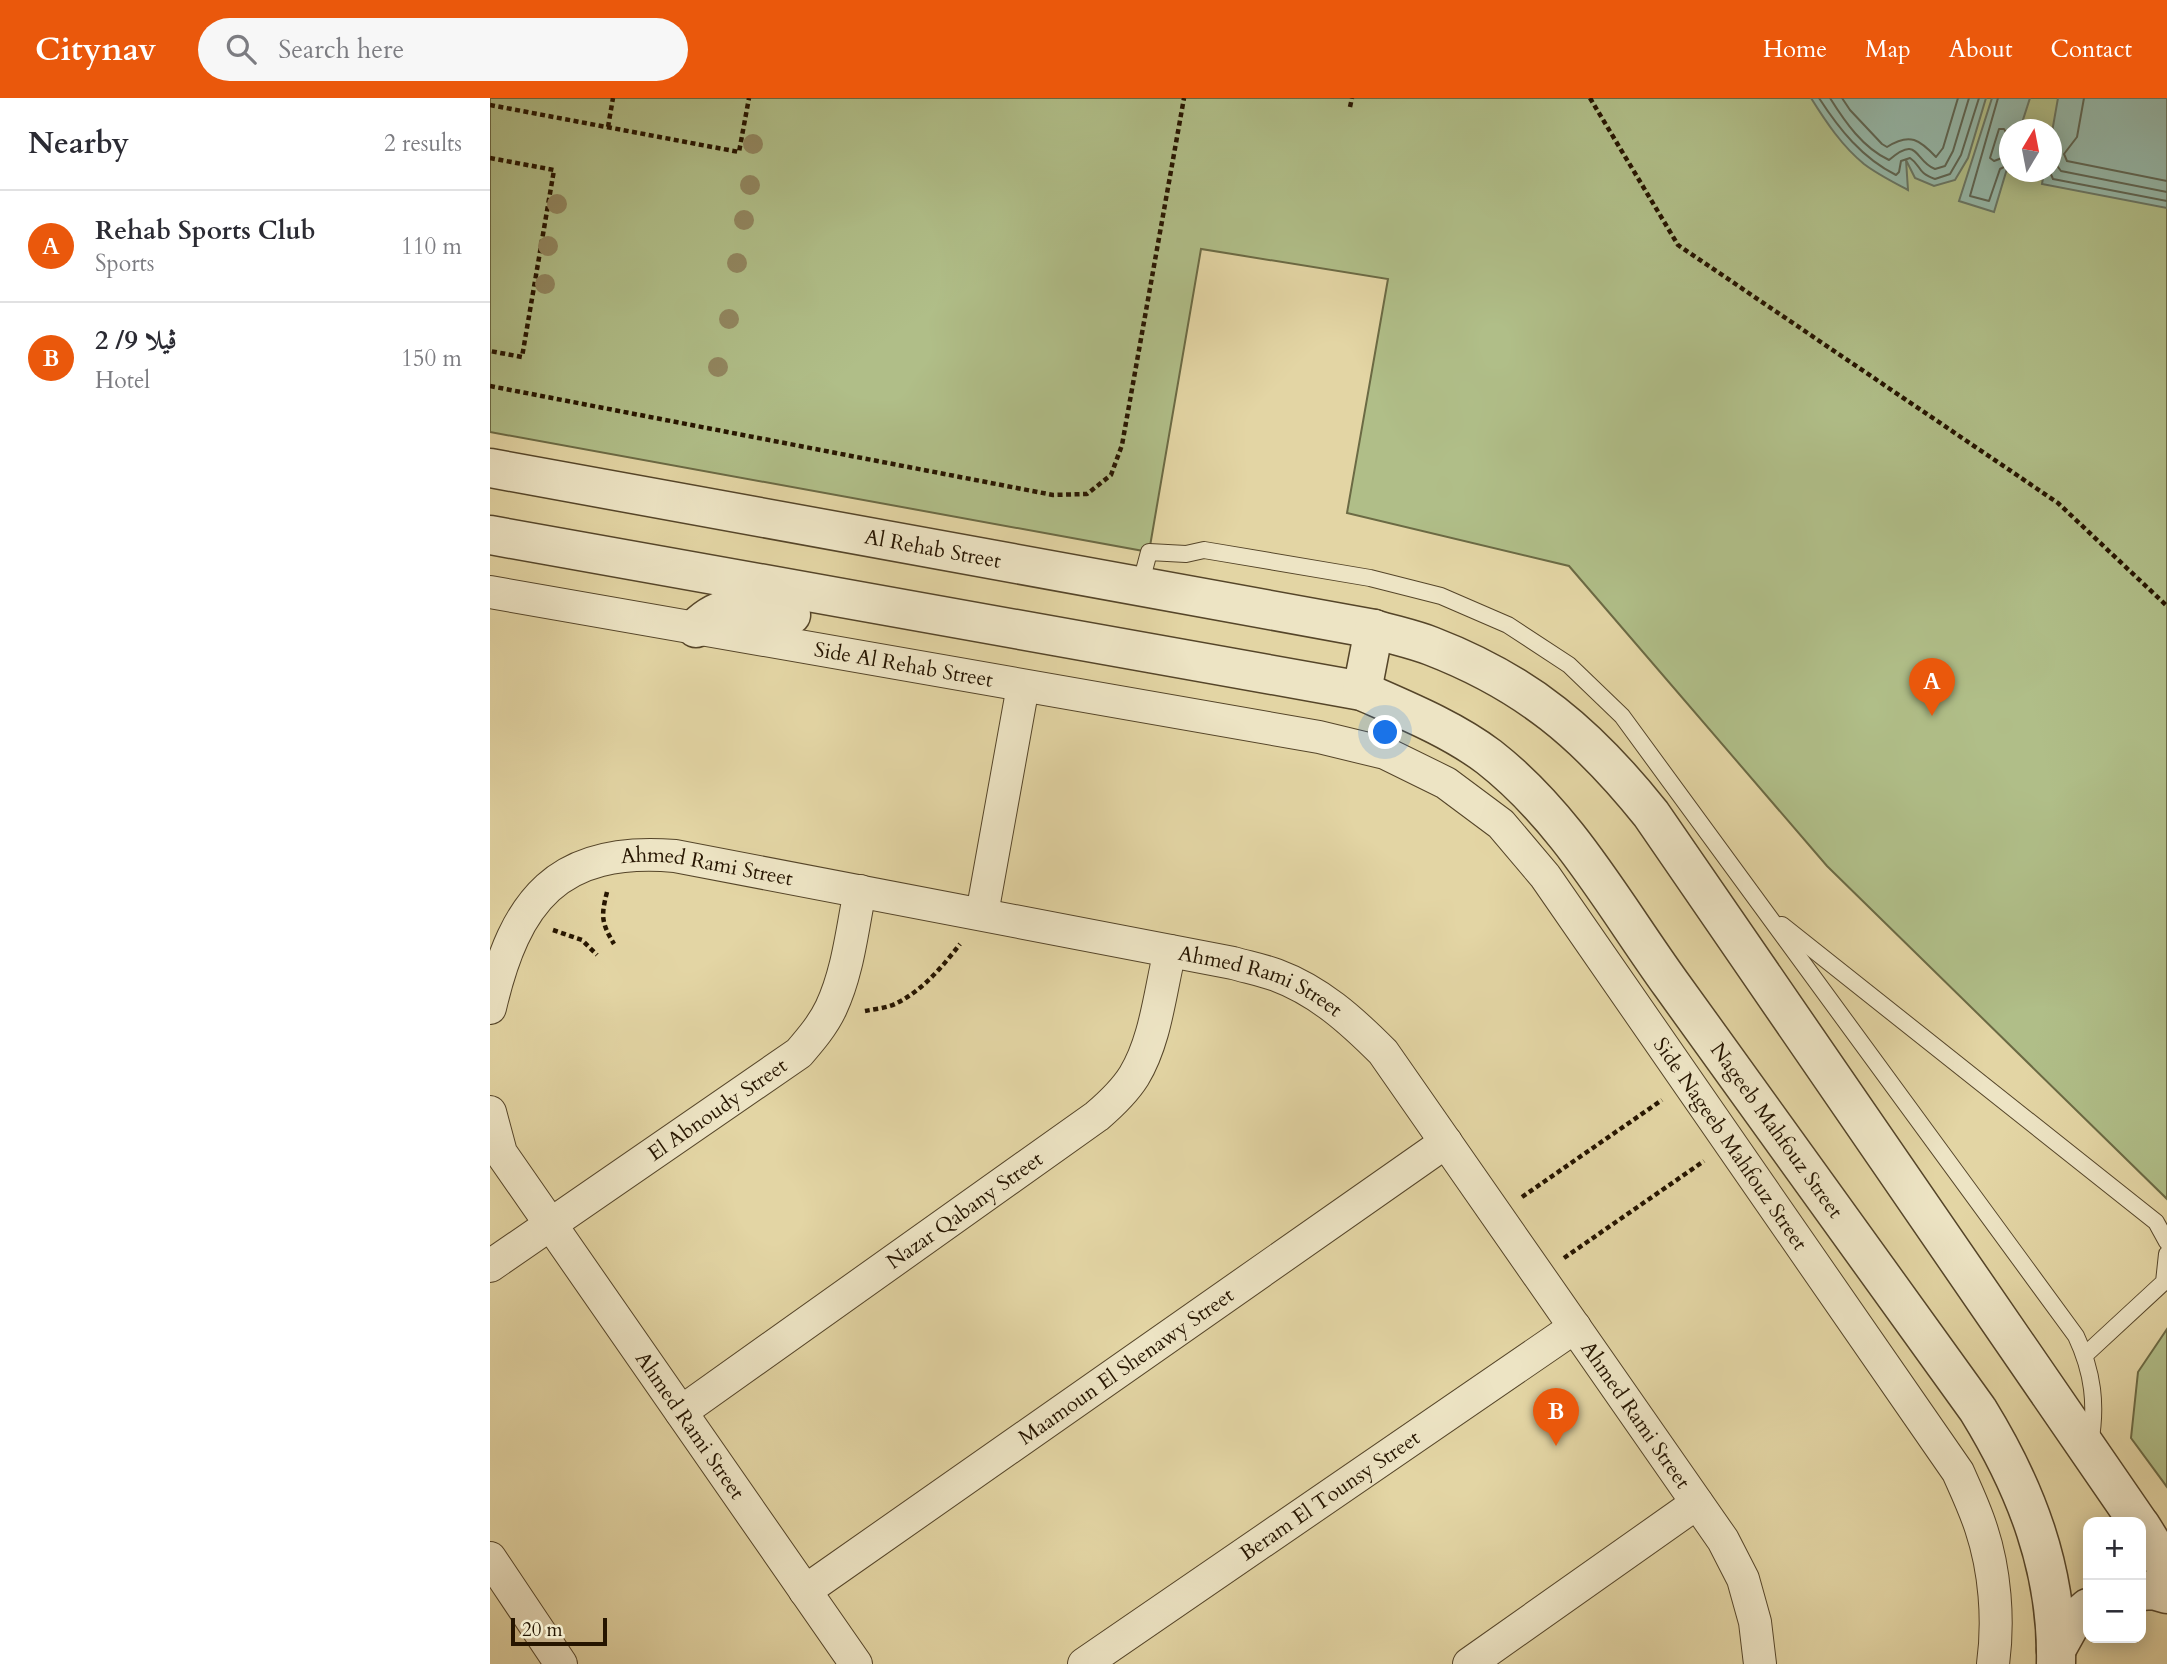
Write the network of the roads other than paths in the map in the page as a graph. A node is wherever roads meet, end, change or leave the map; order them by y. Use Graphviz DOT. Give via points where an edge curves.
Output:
graph roads {
  1 [pos="490,468"];
  2 [pos="490,535"];
  3 [pos="1140,586"];
  4 [pos="490,592"];
  5 [pos="830,596"];
  6 [pos="696,628"];
  7 [pos="1374,629"];
  8 [pos="1023,686"];
  9 [pos="1362,691"];
  10 [pos="1319,737"];
  11 [pos="1658,794"];
  12 [pos="860,891"];
  13 [pos="1766,913"];
  14 [pos="982,915"];
  15 [pos="1170,951"];
  16 [pos="490,1008"];
  17 [pos="490,1112"];
  18 [pos="1446,1142"];
  19 [pos="551,1224"];
  20 [pos="2167,1242"];
  21 [pos="2167,1254"];
  22 [pos="490,1266"];
  23 [pos="1575,1327"];
  24 [pos="2085,1355"];
  25 [pos="681,1412"];
  26 [pos="2089,1450"];
  27 [pos="1697,1503"];
  28 [pos="2135,1517"];
  29 [pos="2146,1534"];
  30 [pos="490,1559"];
  31 [pos="2167,1568"];
  32 [pos="805,1591"];
  33 [pos="2146,1591"];
  34 [pos="2167,1594"];
  35 [pos="2083,1612"];
  36 [pos="2056,1657"];
  37 [pos="561,1664"];
  38 [pos="856,1664"];
  39 [pos="1084,1664"];
  40 [pos="1469,1664"];
  41 [pos="1760,1664"];
  42 [pos="1993,1664"];
  1 -- 3 [label="street, Al Rehab Street"];
  2 -- 5 [label="street"];
  3 -- 7 [label="street, Al Rehab Street"];
  3 -- 11 [label="lane" via="1149,552 1204,550 1370,578 1441,596 1508,625 1569,665 1622,716"];
  4 -- 6 [label="street, Side Al Rehab Street"];
  5 -- 6 [label="street" via="807,615 736,606 713,613"];
  5 -- 9 [label="street"];
  6 -- 8 [label="street, Side Al Rehab Street"];
  7 -- 9 [label="street"];
  7 -- 11 [label="street" via="1481,667 1530,696 1607,762"];
  8 -- 10 [label="street, Side Al Rehab Street"];
  8 -- 14 [label="street"];
  9 -- 36 [label="street, Nageeb Mahfouz Street" via="1488,756 1558,823 1586,860 2005,1454 2042,1549"];
  10 -- 42 [label="street, Side Nageeb Mahfouz Street" via="1385,753 1447,783 1501,824 1545,876 1958,1472 1982,1528 1994,1588"];
  11 -- 13 [label="lane"];
  11 -- 26 [label="street"];
  12 -- 14 [label="street, Ahmed Rami Street"];
  12 -- 16 [label="street, Ahmed Rami Street" via="676,856 616,855 587,863 561,877 520,920 497,975"];
  12 -- 19 [label="street, El Abnoudy Street" via="840,986 817,1032 799,1052"];
  13 -- 20 [label="lane" via="2156,1222"];
  13 -- 24 [label="lane" via="2076,1336"];
  14 -- 15 [label="street, Ahmed Rami Street"];
  15 -- 18 [label="street, Ahmed Rami Street" via="1276,975 1316,994 1352,1020 1383,1052"];
  15 -- 25 [label="street, Nazar Qabany Street" via="1146,1051 1117,1098"];
  17 -- 19 [label="street, Ahmed Rami Street" via="501,1153"];
  18 -- 23 [label="street, Ahmed Rami Street"];
  18 -- 32 [label="street, Maamoun El Shenawy Street"];
  19 -- 22 [label="street, El Abnoudy Street"];
  19 -- 25 [label="street, Ahmed Rami Street"];
  21 -- 24 [label="lane" via="2164,1282"];
  23 -- 27 [label="street, Ahmed Rami Street"];
  23 -- 39 [label="street, Beram El Tounsy Street"];
  24 -- 26 [label="lane" via="2094,1386"];
  25 -- 32 [label="street, Ahmed Rami Street"];
  26 -- 28 [label="street"];
  27 -- 40 [label="street"];
  27 -- 41 [label="street, Ahmed Rami Street" via="1743,1579"];
  29 -- 31 [label="street"];
  30 -- 37 [label="street"];
  32 -- 38 [label="street, Ahmed Rami Street"];
  33 -- 34 [label="street"];
  35 -- 36 [label="street" via="2071,1623"];
}
